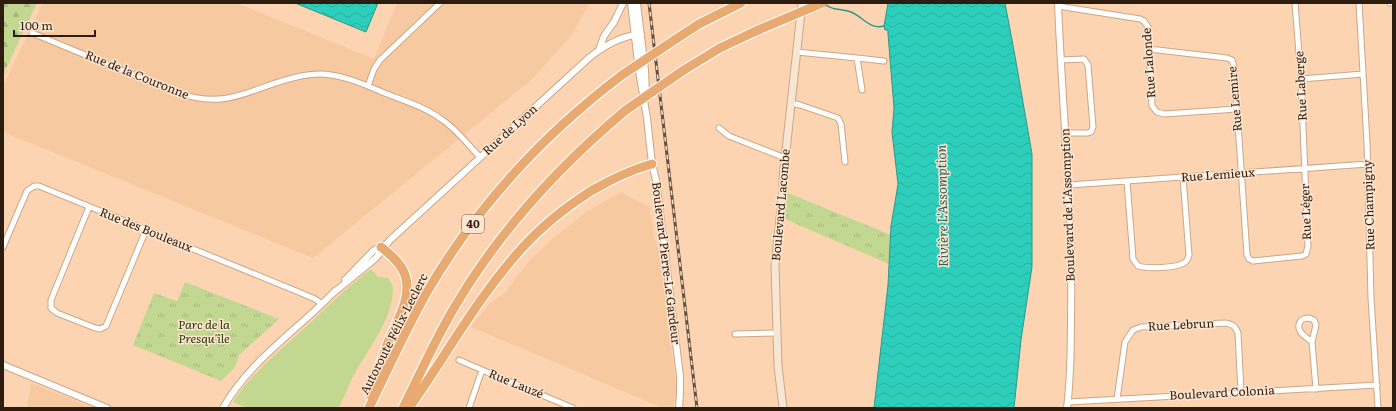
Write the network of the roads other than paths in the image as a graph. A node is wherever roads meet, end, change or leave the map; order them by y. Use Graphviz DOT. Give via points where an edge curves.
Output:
graph roads {
  1 [pos="440,3"];
  2 [pos="623,3"];
  3 [pos="631,3"];
  4 [pos="637,3"];
  5 [pos="741,3"];
  6 [pos="802,3"];
  7 [pos="822,3"];
  8 [pos="1295,3"];
  9 [pos="1359,3"];
  10 [pos="1058,4"];
  11 [pos="32,33"];
  12 [pos="638,34"];
  13 [pos="1149,49"];
  14 [pos="599,50"];
  15 [pos="797,52"];
  16 [pos="856,58"];
  17 [pos="1061,60"];
  18 [pos="884,61"];
  19 [pos="1363,74"];
  20 [pos="1301,79"];
  21 [pos="368,86"];
  22 [pos="862,90"];
  23 [pos="792,103"];
  24 [pos="1237,109"];
  25 [pos="720,128"];
  26 [pos="1065,133"];
  27 [pos="480,158"];
  28 [pos="785,158"];
  29 [pos="845,162"];
  30 [pos="652,164"];
  31 [pos="1368,164"];
  32 [pos="1305,169"];
  33 [pos="1240,173"];
  34 [pos="1183,177"];
  35 [pos="1127,181"];
  36 [pos="1069,185"];
  37 [pos="89,206"];
  38 [pos="146,230"];
  39 [pos="385,246"];
  40 [pos="3,247"];
  41 [pos="322,304"];
  42 [pos="735,334"];
  43 [pos="777,334"];
  44 [pos="1312,342"];
  45 [pos="459,360"];
  46 [pos="3,365"];
  47 [pos="482,370"];
  48 [pos="1377,385"];
  49 [pos="1316,389"];
  50 [pos="1241,392"];
  51 [pos="1118,399"];
  52 [pos="1068,405"];
  53 [pos="106,408"];
  54 [pos="223,408"];
  55 [pos="365,408"];
  56 [pos="369,408"];
  57 [pos="403,408"];
  58 [pos="409,408"];
  59 [pos="469,408"];
  60 [pos="573,408"];
  61 [pos="679,408"];
  62 [pos="783,408"];
  63 [pos="1378,408"];
  1 -- 21 [label="street" via="380,60"];
  2 -- 14 [label="street"];
  3 -- 12 [label="street, Boulevard Pierre-Le Gardeur"];
  4 -- 12 [label="street, Boulevard Pierre-Le Gardeur"];
  5 -- 56 [label="highway, Autoroute Félix-Leclerc / 40, bridge" via="699,24 622,75 585,104 514,173 444,264 417,311"];
  6 -- 15 [label="main road, Boulevard Lacombe"];
  7 -- 57 [label="highway, 40, bridge" via="720,48 684,70 626,110 555,175 494,246 453,309"];
  8 -- 20 [label="street, Rue Laberge"];
  9 -- 19 [label="street, Rue Champigny"];
  10 -- 13 [label="street, Rue Lalonde" via="1142,19 1148,27"];
  10 -- 17 [label="street, Boulevard de L'Assomption"];
  11 -- 21 [label="street, Rue de la Couronne" via="175,92 199,99 233,98 294,78 316,74 337,76"];
  12 -- 14 [label="street, Rue de Lyon" via="615,41"];
  12 -- 30 [label="street, Boulevard Pierre-Le Gardeur" via="639,71"];
  13 -- 24 [label="street, Rue Lemire" via="1232,60"];
  13 -- 24 [label="street, Rue Lalonde" via="1152,106 1157,112 1164,114"];
  14 -- 27 [label="street, Rue de Lyon"];
  15 -- 16 [label="street"];
  15 -- 23 [label="main road, Boulevard Lacombe"];
  16 -- 18 [label="street"];
  16 -- 22 [label="street"];
  17 -- 26 [label="street, Boulevard de L'Assomption"];
  17 -- 26 [label="street" via="1084,59 1088,65 1093,127 1091,132 1087,133"];
  19 -- 20 [label="street"];
  19 -- 31 [label="street, Rue Champigny"];
  20 -- 32 [label="street, Rue Laberge"];
  21 -- 27 [label="street, Rue de la Couronne" via="442,119"];
  23 -- 28 [label="main road, Boulevard Lacombe"];
  23 -- 29 [label="street" via="838,118 841,124"];
  24 -- 33 [label="street, Rue Lemire"];
  25 -- 28 [label="street" via="729,136"];
  26 -- 36 [label="street, Boulevard de L'Assomption"];
  27 -- 39 [label="street, Rue de Lyon"];
  28 -- 43 [label="main road, Boulevard Lacombe" via="776,265"];
  30 -- 58 [label="highway" via="599,187 564,209 532,237 493,284"];
  30 -- 61 [label="street, Boulevard Pierre-Le Gardeur" via="678,361"];
  31 -- 32 [label="street, Rue Lemieux"];
  31 -- 48 [label="street, Rue Champigny" via="1371,298"];
  32 -- 33 [label="street, Rue Lemieux"];
  32 -- 33 [label="street, Rue Léger" via="1308,246 1306,254 1259,260 1249,259 1247,255"];
  33 -- 34 [label="street, Rue Lemieux"];
  34 -- 35 [label="street, Rue Lemieux"];
  34 -- 35 [label="street" via="1188,260 1172,266 1144,268 1138,266 1133,259"];
  35 -- 36 [label="street, Rue Lemieux"];
  36 -- 52 [label="street, Boulevard de L'Assomption" via="1072,273"];
  37 -- 38 [label="street, Rue des Bouleaux"];
  37 -- 38 [label="street" via="50,300 51,308 57,313 95,328 106,326"];
  37 -- 40 [label="street, Rue des Bouleaux" via="39,186 31,188 24,197"];
  38 -- 41 [label="street, Rue des Bouleaux" via="301,293"];
  39 -- 41 [label="street, Rue de Lyon" via="368,256"];
  39 -- 55 [label="highway" via="402,269 407,291"];
  41 -- 54 [label="street, Rue de Lyon" via="252,369"];
  42 -- 43 [label="street"];
  43 -- 62 [label="main road, Boulevard Lacombe"];
  44 -- 44 [label="street" via="1316,325 1311,318 1306,318 1300,321 1299,330"];
  44 -- 49 [label="street"];
  45 -- 47 [label="street, Rue Lauzé"];
  46 -- 53 [label="street"];
  47 -- 59 [label="street"];
  47 -- 60 [label="street, Rue Lauzé"];
  48 -- 49 [label="street, Boulevard Colonia"];
  48 -- 63 [label="street, Rue Champigny"];
  49 -- 50 [label="street, Boulevard Colonia"];
  50 -- 51 [label="street, Boulevard Colonia"];
  50 -- 51 [label="street, Rue Lebrun" via="1238,333 1232,323 1226,322 1141,327 1133,330 1125,342"];
  51 -- 52 [label="street, Boulevard Colonia"];
}
